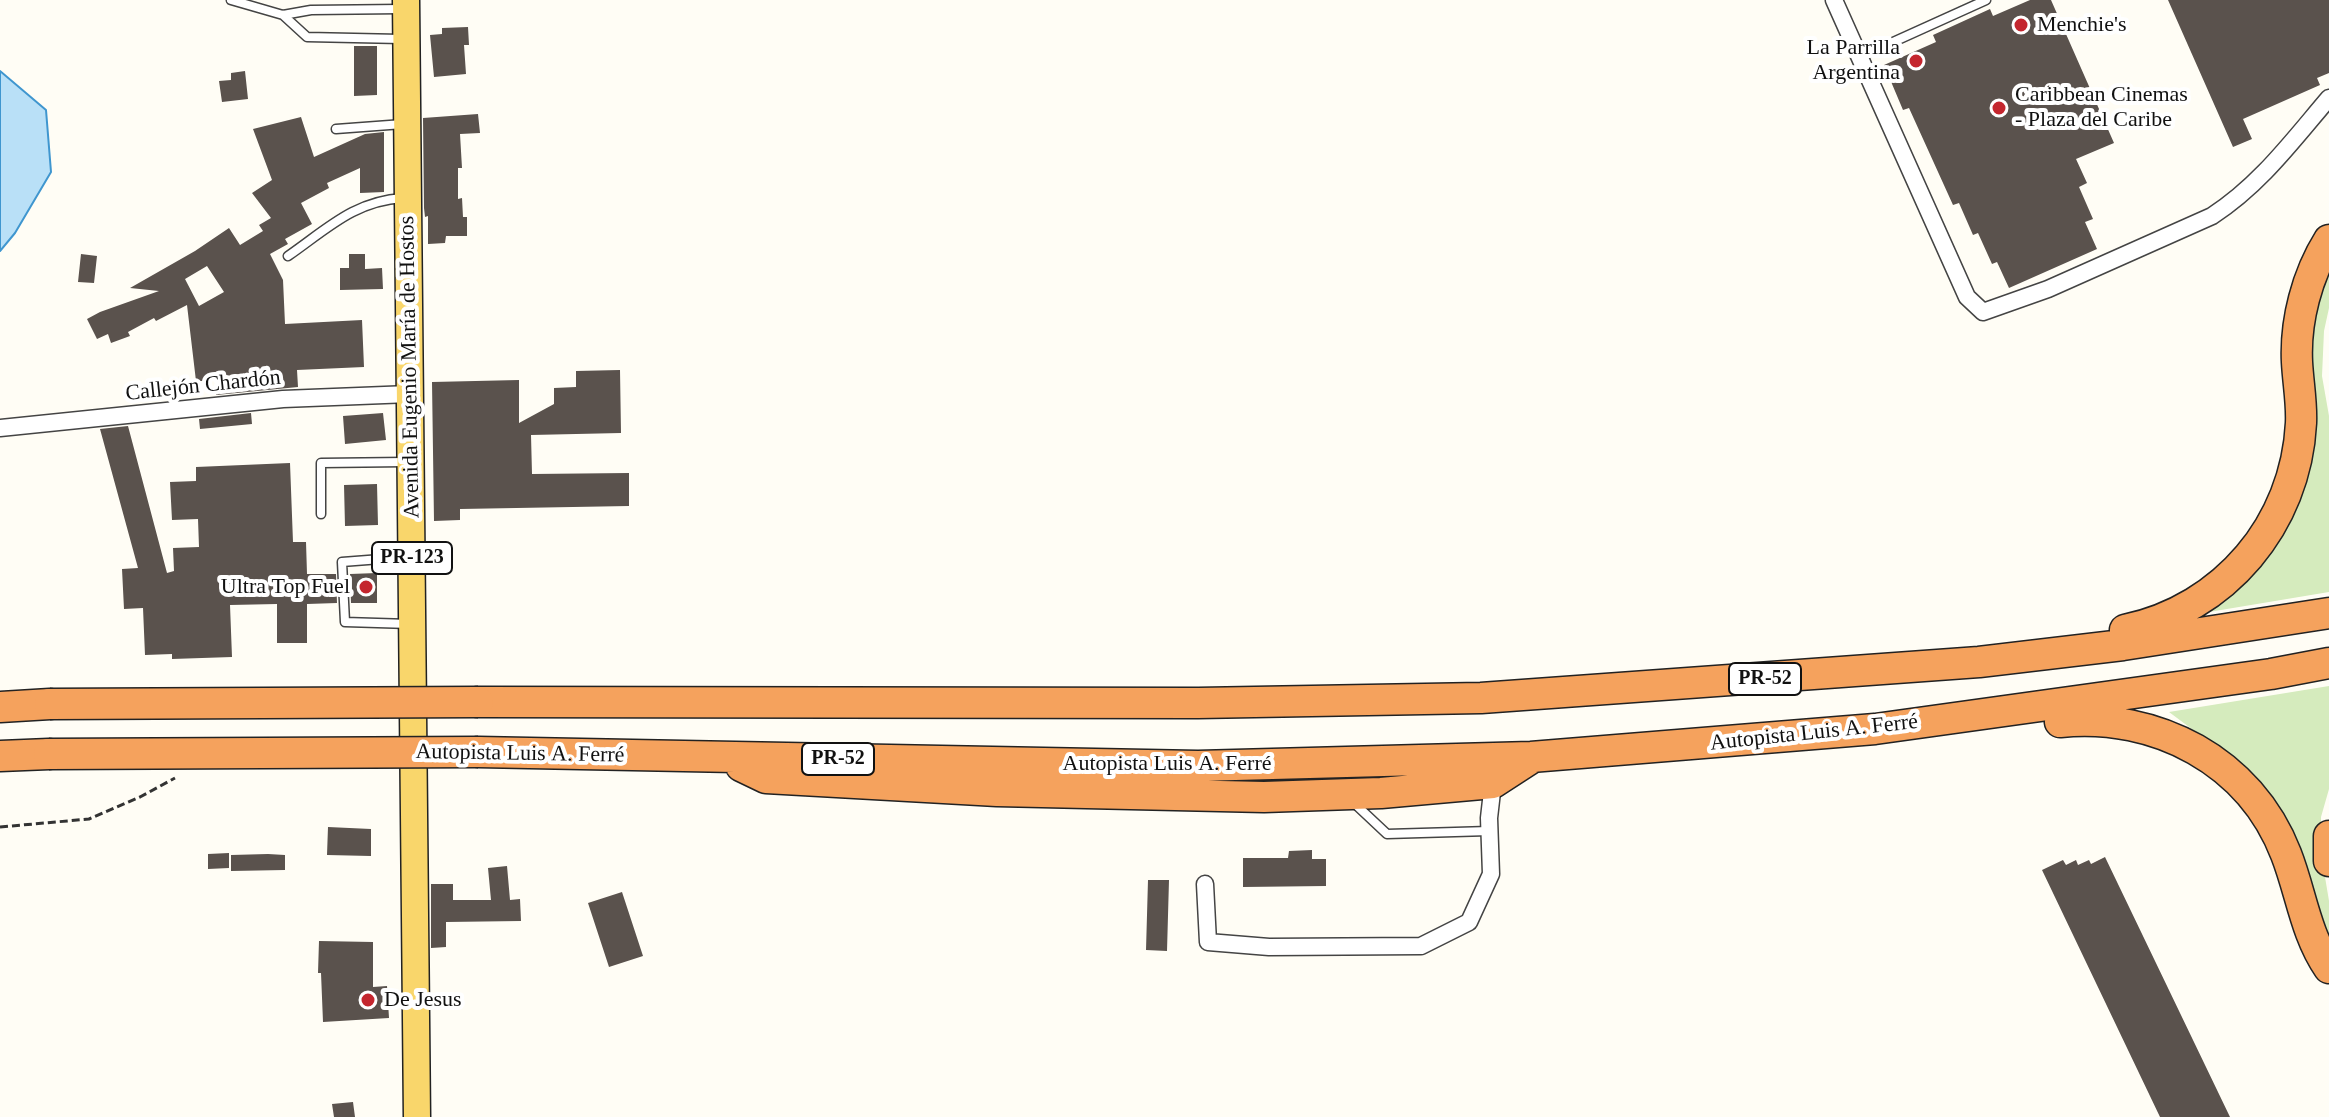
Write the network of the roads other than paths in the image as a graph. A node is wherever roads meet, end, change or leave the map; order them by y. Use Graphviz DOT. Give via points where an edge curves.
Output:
graph roads {
  1 [pos="231,0"];
  2 [pos="1834,0"];
  3 [pos="1986,0"];
  4 [pos="406,4"];
  5 [pos="283,15"];
  6 [pos="407,39"];
  7 [pos="1860,57"];
  8 [pos="2329,98"];
  9 [pos="407,124"];
  10 [pos="336,129"];
  11 [pos="408,197"];
  12 [pos="2329,240"];
  13 [pos="288,256"];
  14 [pos="410,394"];
  15 [pos="0,428"];
  16 [pos="411,462"];
  17 [pos="321,514"];
  18 [pos="412,557"];
  19 [pos="2329,613"];
  20 [pos="412,624"];
  21 [pos="1979,662"];
  22 [pos="2329,663"];
  23 [pos="0,707"];
  24 [pos="1875,729"];
  25 [pos="0,756"];
  26 [pos="721,757"];
  27 [pos="1531,757"];
  28 [pos="1493,783"];
  29 [pos="1344,793"];
  30 [pos="1489,831"];
  31 [pos="2329,836"];
  32 [pos="2329,861"];
  33 [pos="1205,884"];
  34 [pos="2329,968"];
  35 [pos="417,1117"];
  1 -- 5 [label="lane"];
  2 -- 7 [label="street"];
  3 -- 7 [label="lane"];
  4 -- 5 [label="lane"];
  4 -- 6 [label="main road, Avenida Eugenio María de Hostos / PR-123"];
  5 -- 6 [label="lane" via="307,37"];
  6 -- 9 [label="main road, Avenida Eugenio María de Hostos / PR-123"];
  7 -- 8 [label="street" via="1967,297 1983,312 2212,216 2259,180"];
  9 -- 10 [label="lane"];
  9 -- 11 [label="main road, Avenida Eugenio María de Hostos / PR-123"];
  11 -- 13 [label="lane" via="355,209"];
  11 -- 14 [label="main road, Avenida Eugenio María de Hostos / PR-123"];
  12 -- 21 [label="highway" via="2300,319 2301,424 2292,478 2260,544 2220,586 2158,619 2034,643"];
  14 -- 15 [label="street, Callejón Chardón" via="283,399"];
  14 -- 16 [label="main road, Avenida Eugenio María de Hostos / PR-123"];
  16 -- 17 [label="lane" via="321,463"];
  16 -- 18 [label="main road, Avenida Eugenio María de Hostos / PR-123"];
  18 -- 20 [label="main road, Avenida Eugenio María de Hostos / PR-123"];
  18 -- 20 [label="lane" via="342,562 345,622"];
  19 -- 21 [label="highway, PR-52"];
  20 -- 35 [label="main road, Avenida Eugenio María de Hostos / PR-123"];
  21 -- 23 [label="highway, PR-52, bridge" via="1481,698"];
  22 -- 24 [label="highway, Autopista Luis A. Ferré / PR-52"];
  24 -- 27 [label="highway, Autopista Luis A. Ferré / PR-52"];
  24 -- 34 [label="highway" via="1948,733 2097,719 2175,737 2212,760 2269,819 2287,856 2313,940"];
  25 -- 26 [label="highway, Autopista Luis A. Ferré / PR-52, bridge" via="478,752"];
  26 -- 27 [label="highway, Autopista Luis A. Ferré / PR-52" via="1198,766"];
  26 -- 29 [label="highway" via="766,778 1130,796"];
  27 -- 28 [label="highway"];
  28 -- 29 [label="highway"];
  28 -- 30 [label="street"];
  29 -- 30 [label="lane" via="1387,834"];
  30 -- 33 [label="street" via="1491,874 1469,922 1421,946 1208,942"];
  31 -- 32 [label="highway"];
}
